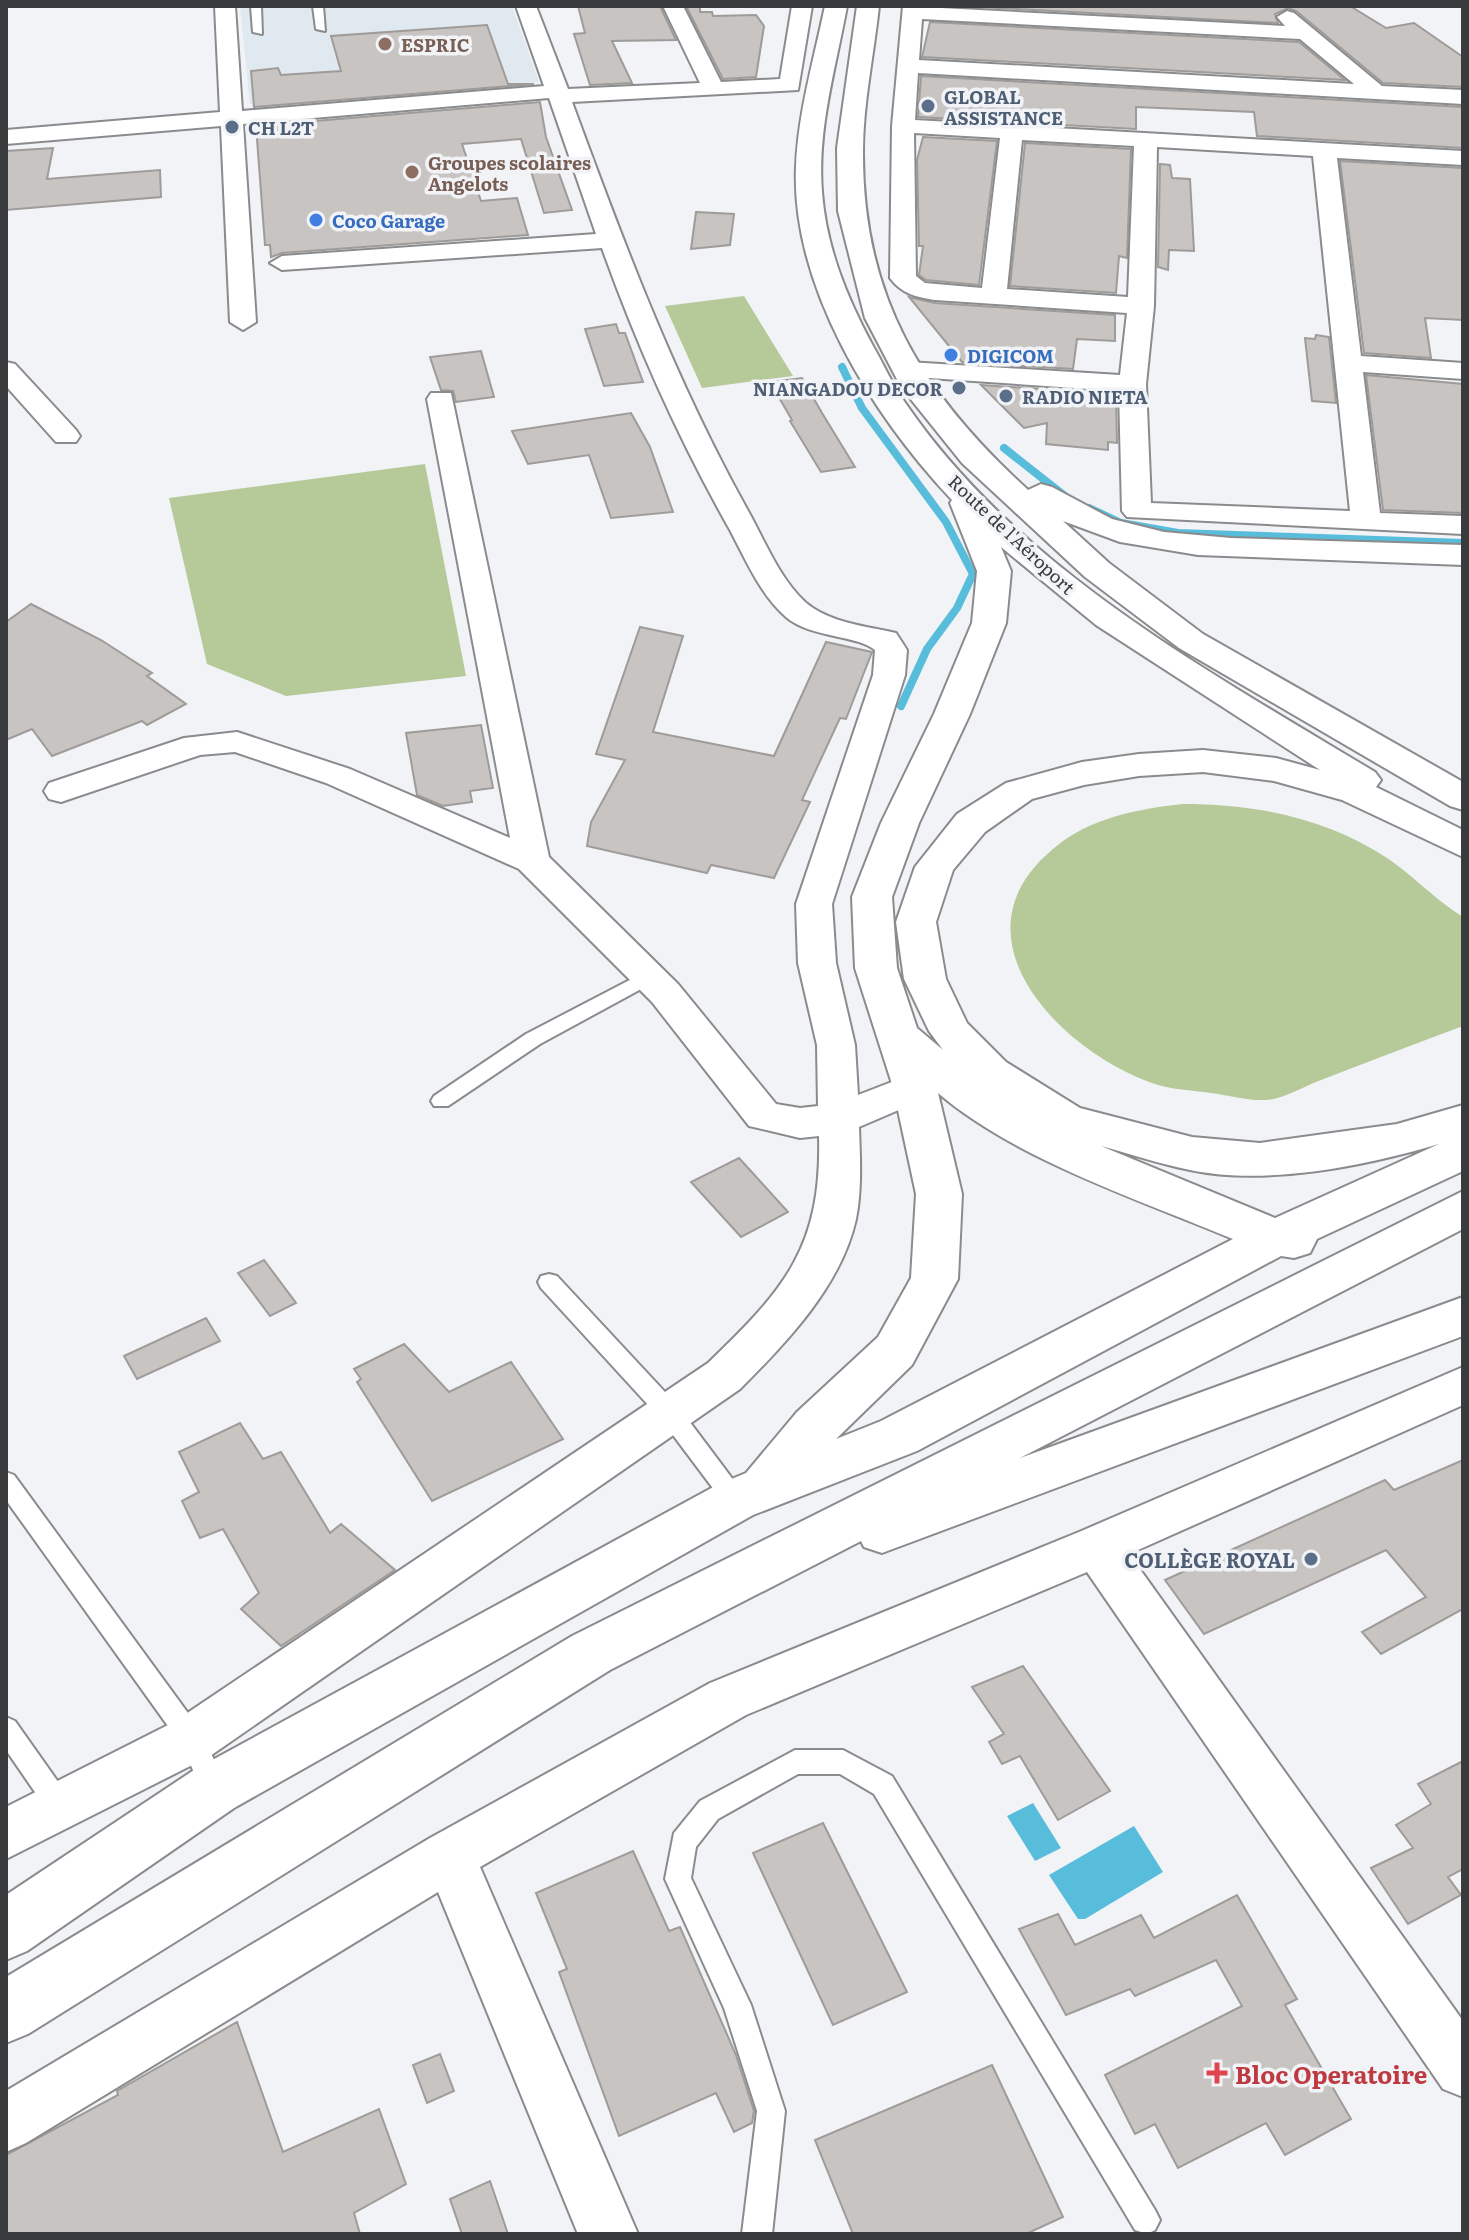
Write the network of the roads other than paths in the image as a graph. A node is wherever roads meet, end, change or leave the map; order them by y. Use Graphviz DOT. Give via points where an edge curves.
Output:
graph roads {
  1 [pos="225,6"];
  2 [pos="256,6"];
  3 [pos="318,6"];
  4 [pos="526,6"];
  5 [pos="673,6"];
  6 [pos="802,6"];
  7 [pos="836,6"];
  8 [pos="868,6"];
  9 [pos="1274,6"];
  10 [pos="913,9"];
  11 [pos="321,29"];
  12 [pos="1238,30"];
  13 [pos="258,32"];
  14 [pos="1306,33"];
  15 [pos="909,66"];
  16 [pos="714,89"];
  17 [pos="1241,92"];
  18 [pos="1376,92"];
  19 [pos="559,94"];
  20 [pos="1463,97"];
  21 [pos="234,119"];
  22 [pos="903,126"];
  23 [pos="1012,131"];
  24 [pos="6,137"];
  25 [pos="1146,139"];
  26 [pos="1324,149"];
  27 [pos="1463,158"];
  28 [pos="613,240"];
  29 [pos="282,263"];
  30 [pos="994,296"];
  31 [pos="1141,306"];
  32 [pos="243,322"];
  33 [pos="1348,363"];
  34 [pos="6,370"];
  35 [pos="1463,371"];
  36 [pos="910,376"];
  37 [pos="1132,384"];
  38 [pos="441,399"];
  39 [pos="66,436"];
  40 [pos="962,494"];
  41 [pos="1366,520"];
  42 [pos="1463,525"];
  43 [pos="1463,555"];
  44 [pos="61,791"];
  45 [pos="1463,798"];
  46 [pos="1463,844"];
  47 [pos="532,861"];
  48 [pos="647,977"];
  49 [pos="901,1038"];
  50 [pos="915,1087"];
  51 [pos="441,1101"];
  52 [pos="839,1119"];
  53 [pos="1463,1121"];
  54 [pos="1463,1152"];
  55 [pos="1463,1208"];
  56 [pos="1276,1238"];
  57 [pos="1372,1253"];
  58 [pos="549,1282"];
  59 [pos="1463,1316"];
  60 [pos="1463,1385"];
  61 [pos="669,1412"];
  62 [pos="6,1482"];
  63 [pos="749,1493"];
  64 [pos="1096,1547"];
  65 [pos="685,1605"];
  66 [pos="6,1729"];
  67 [pos="203,1764"];
  68 [pos="59,1805"];
  69 [pos="6,1834"];
  70 [pos="449,1856"];
  71 [pos="6,1930"];
  72 [pos="6,2012"];
  73 [pos="1463,2069"];
  74 [pos="6,2123"];
  75 [pos="1145,2220"];
  76 [pos="608,2234"];
  77 [pos="757,2234"];
  1 -- 21 [label="street"];
  2 -- 13 [label="lane"];
  3 -- 11 [label="lane"];
  4 -- 19 [label="street"];
  5 -- 16 [label="street"];
  6 -- 16 [label="street" via="790,85"];
  7 -- 40 [label="highway, Route de l'Aéroport" via="811,147 809,191 819,252 840,312 894,410"];
  8 -- 36 [label="highway, Route de l'Aéroport" via="850,148 851,211 879,318"];
  9 -- 14 [label="street"];
  10 -- 12 [label="street"];
  10 -- 15 [label="street"];
  12 -- 14 [label="street"];
  12 -- 17 [label="street"];
  14 -- 18 [label="street"];
  15 -- 17 [label="street"];
  15 -- 22 [label="street"];
  16 -- 19 [label="street"];
  17 -- 18 [label="street"];
  18 -- 20 [label="street"];
  19 -- 21 [label="street"];
  19 -- 28 [label="street"];
  21 -- 24 [label="street"];
  21 -- 32 [label="street"];
  22 -- 23 [label="street"];
  22 -- 30 [label="street" via="903,278 917,289"];
  23 -- 25 [label="street"];
  23 -- 30 [label="street"];
  25 -- 26 [label="street" via="1243,137"];
  25 -- 31 [label="street"];
  26 -- 27 [label="street"];
  26 -- 33 [label="street"];
  28 -- 29 [label="street"];
  28 -- 52 [label="street" via="700,454 778,588 796,610 885,640 891,650 889,675 814,904 817,963 836,1045"];
  30 -- 31 [label="street"];
  31 -- 37 [label="street"];
  33 -- 35 [label="street"];
  33 -- 41 [label="street"];
  34 -- 39 [label="street"];
  36 -- 37 [label="street"];
  36 -- 43 [label="highway" via="1024,482 1065,513 1108,530 1223,548"];
  36 -- 45 [label="highway, Route de l'Aéroport" via="973,456 1097,570 1191,641"];
  37 -- 41 [label="street" via="1137,511"];
  38 -- 47 [label="street"];
  40 -- 46 [label="highway, Route de l'Aéroport" via="1082,598 1195,676"];
  40 -- 49 [label="highway" via="994,571 989,623 872,897 876,968"];
  41 -- 42 [label="street"];
  44 -- 47 [label="street" via="196,745 237,742 338,776"];
  46 -- 53 [label="highway" via="1355,792 1276,770 1203,761 1139,765 1019,791 971,823 935,867 916,922 925,979 950,1031 991,1073 1066,1121 1192,1154 1260,1160 1397,1140"];
  47 -- 48 [label="street"];
  48 -- 51 [label="lane" via="533,1039"];
  48 -- 52 [label="street" via="763,1116 800,1123"];
  49 -- 50 [label="highway"];
  49 -- 56 [label="highway" via="978,1103 1080,1156"];
  50 -- 52 [label="street"];
  50 -- 63 [label="highway" via="939,1194 934,1279 895,1351"];
  52 -- 61 [label="street" via="835,1219 815,1268 770,1331 724,1376"];
  54 -- 56 [label="highway"];
  55 -- 57 [label="highway"];
  56 -- 57 [label="highway"];
  56 -- 63 [label="highway" via="899,1436"];
  57 -- 65 [label="highway"];
  58 -- 61 [label="lane"];
  59 -- 65 [label="highway"];
  60 -- 64 [label="street"];
  61 -- 63 [label="lane"];
  61 -- 67 [label="street"];
  62 -- 67 [label="lane"];
  63 -- 67 [label="highway"];
  64 -- 70 [label="street" via="728,1699"];
  64 -- 73 [label="street"];
  65 -- 72 [label="highway" via="591,1653"];
  66 -- 68 [label="lane"];
  67 -- 68 [label="street"];
  67 -- 71 [label="highway"];
  68 -- 69 [label="street"];
  70 -- 74 [label="street"];
  70 -- 76 [label="street"];
  75 -- 77 [label="lane" via="883,1785 843,1762 795,1762 709,1810 683,1842 678,1879 737,2005 771,2111"];
}
